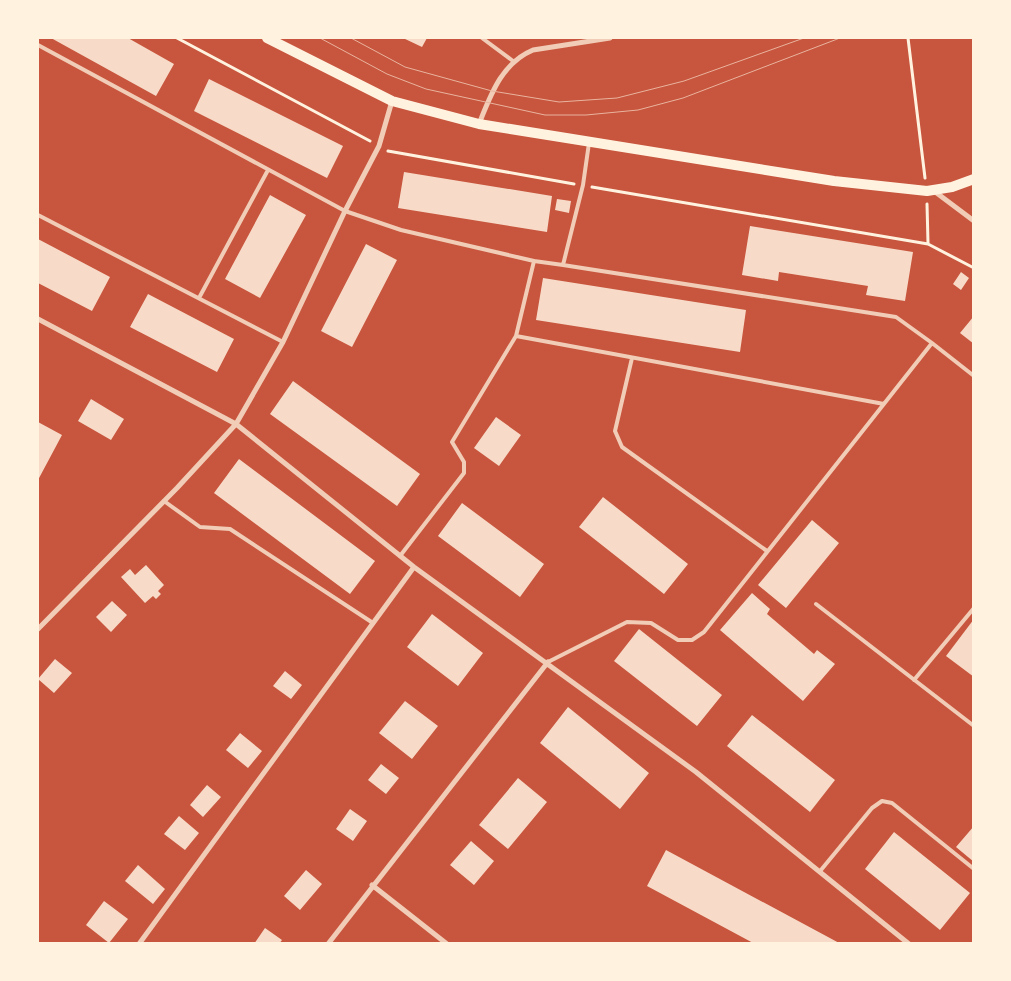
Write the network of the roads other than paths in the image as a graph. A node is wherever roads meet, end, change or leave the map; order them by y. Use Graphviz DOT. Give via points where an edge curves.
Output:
graph roads {
  1 [pos="267,38"];
  2 [pos="482,38"];
  3 [pos="610,38"];
  4 [pos="38,46"];
  5 [pos="513,61"];
  6 [pos="392,101"];
  7 [pos="479,124"];
  8 [pos="589,142"];
  9 [pos="268,170"];
  10 [pos="974,179"];
  11 [pos="930,192"];
  12 [pos="345,210"];
  13 [pos="38,215"];
  14 [pos="974,221"];
  15 [pos="534,261"];
  16 [pos="563,265"];
  17 [pos="199,298"];
  18 [pos="38,319"];
  19 [pos="516,336"];
  20 [pos="282,342"];
  21 [pos="932,343"];
  22 [pos="632,358"];
  23 [pos="974,376"];
  24 [pos="884,404"];
  25 [pos="236,424"];
  26 [pos="164,501"];
  27 [pos="767,551"];
  28 [pos="400,556"];
  29 [pos="414,567"];
  30 [pos="816,604"];
  31 [pos="974,608"];
  32 [pos="373,623"];
  33 [pos="38,629"];
  34 [pos="548,662"];
  35 [pos="914,680"];
  36 [pos="974,726"];
  37 [pos="974,869"];
  38 [pos="821,870"];
  39 [pos="372,885"];
  40 [pos="138,944"];
  41 [pos="328,944"];
  42 [pos="447,944"];
  43 [pos="910,944"];
  1 -- 6 [label="main road"];
  2 -- 5 [label="lane"];
  3 -- 5 [label="street" via="533,50"];
  4 -- 9 [label="lane"];
  5 -- 7 [label="street" via="492,91"];
  6 -- 7 [label="main road"];
  6 -- 12 [label="street" via="379,146"];
  7 -- 8 [label="main road"];
  8 -- 11 [label="main road" via="834,181"];
  8 -- 16 [label="lane" via="583,185"];
  9 -- 12 [label="lane"];
  9 -- 17 [label="lane"];
  10 -- 11 [label="main road"];
  11 -- 14 [label="street"];
  12 -- 15 [label="lane" via="401,230"];
  12 -- 20 [label="street"];
  13 -- 17 [label="lane"];
  15 -- 16 [label="lane"];
  15 -- 19 [label="lane"];
  16 -- 21 [label="lane" via="896,317"];
  17 -- 20 [label="lane"];
  18 -- 25 [label="street"];
  19 -- 22 [label="lane"];
  19 -- 28 [label="lane" via="452,442 464,462 464,473"];
  20 -- 25 [label="street"];
  21 -- 23 [label="lane"];
  21 -- 24 [label="lane"];
  22 -- 24 [label="lane"];
  22 -- 27 [label="lane" via="615,431 622,447"];
  24 -- 27 [label="lane"];
  25 -- 26 [label="street"];
  25 -- 28 [label="street"];
  26 -- 32 [label="lane" via="200,526 230,529"];
  26 -- 33 [label="street"];
  27 -- 34 [label="lane" via="704,632 692,640 678,640 651,623 627,622"];
  28 -- 29 [label="street"];
  29 -- 32 [label="street"];
  29 -- 34 [label="street"];
  30 -- 35 [label="lane"];
  31 -- 35 [label="lane"];
  32 -- 40 [label="street"];
  34 -- 38 [label="street"];
  34 -- 39 [label="street"];
  35 -- 36 [label="lane"];
  37 -- 38 [label="lane" via="892,803 882,801 872,808"];
  38 -- 43 [label="street"];
  39 -- 41 [label="street"];
  39 -- 42 [label="street"];
}
